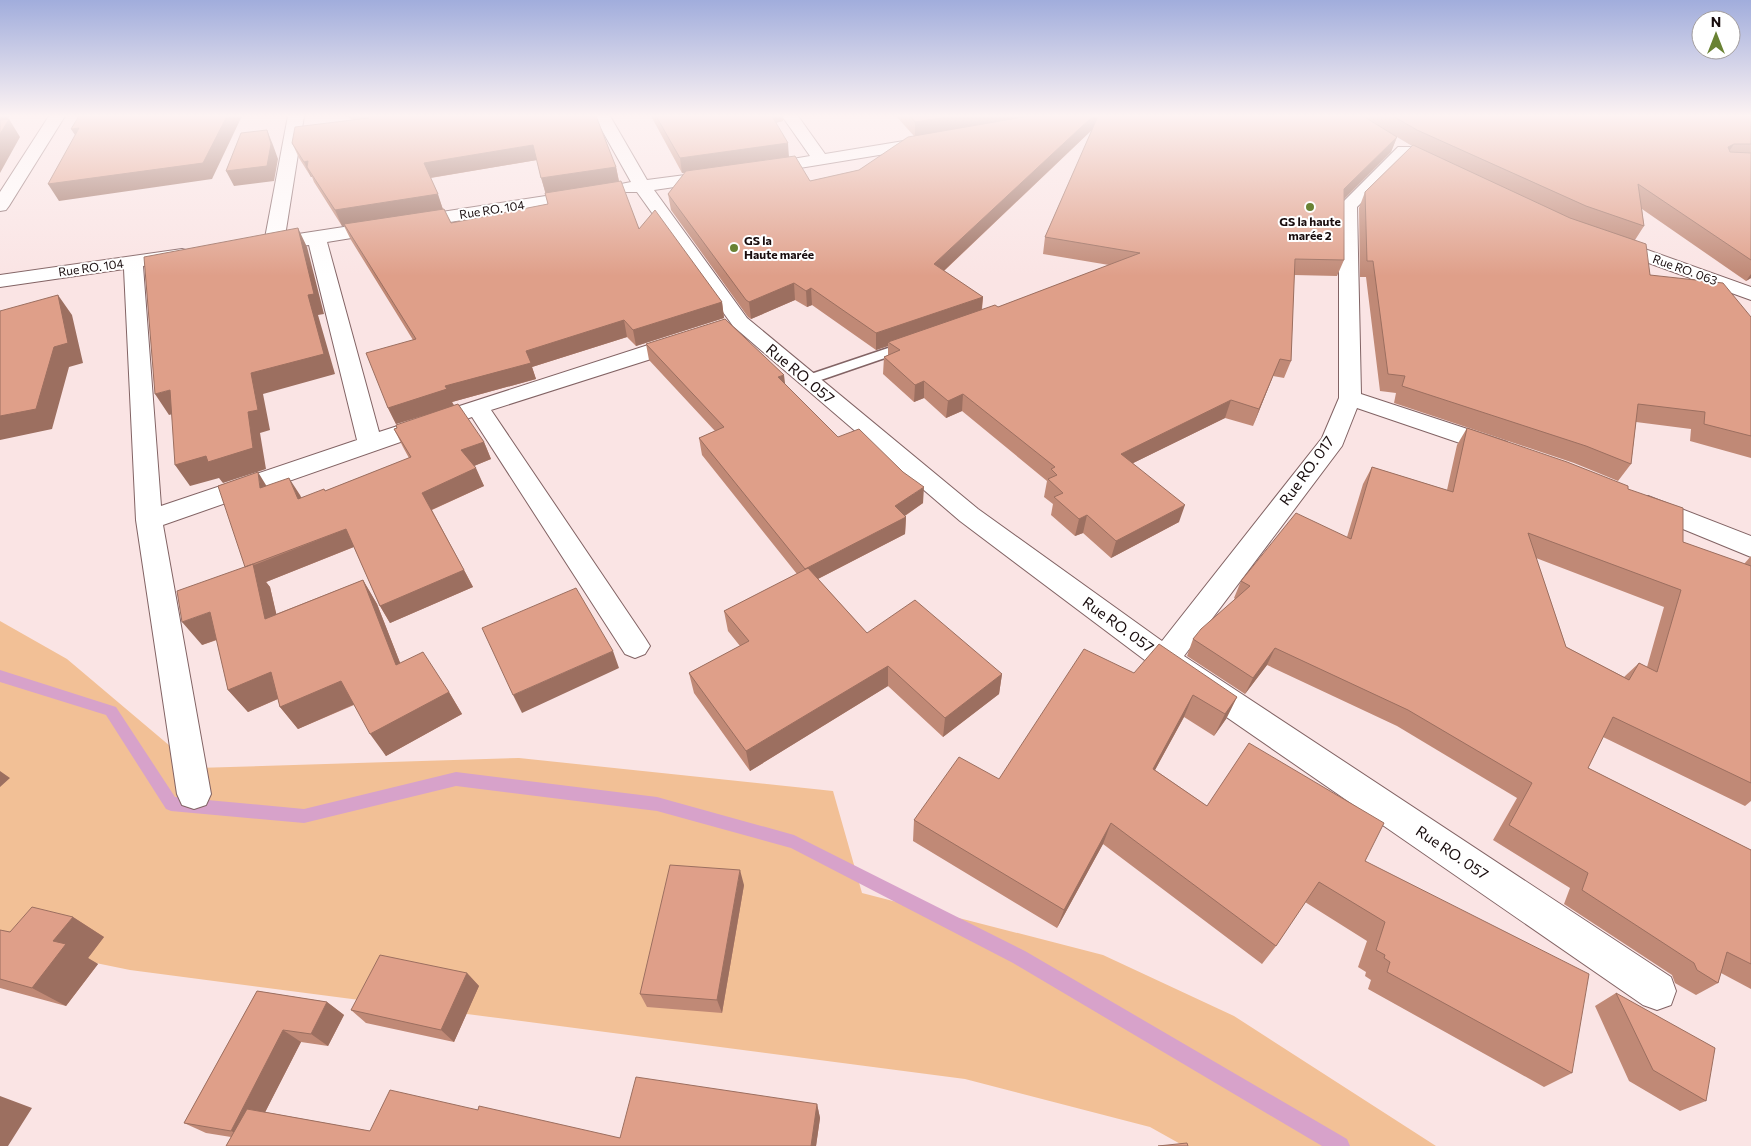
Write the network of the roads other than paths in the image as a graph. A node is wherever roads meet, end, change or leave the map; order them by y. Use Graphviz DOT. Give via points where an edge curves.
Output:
graph roads {
  1 [pos="23,169"];
  2 [pos="287,169"];
  3 [pos="633,169"];
  4 [pos="760,169"];
  5 [pos="1385,169"];
  6 [pos="642,186"];
  7 [pos="0,206"];
  8 [pos="316,238"];
  9 [pos="1596,238"];
  10 [pos="274,243"];
  11 [pos="246,246"];
  12 [pos="199,253"];
  13 [pos="133,262"];
  14 [pos="0,281"];
  15 [pos="1751,294"];
  16 [pos="721,328"];
  17 [pos="919,341"];
  18 [pos="807,380"];
  19 [pos="1350,398"];
  20 [pos="477,407"];
  21 [pos="370,444"];
  22 [pos="1518,455"];
  23 [pos="1626,496"];
  24 [pos="149,520"];
  25 [pos="1751,546"];
  26 [pos="635,646"];
  27 [pos="1165,659"];
  28 [pos="194,794"];
  29 [pos="1657,991"];
  1 -- 7 [label="street"];
  2 -- 10 [label="street"];
  3 -- 6 [label="street, Rue RO. 057"];
  4 -- 6 [label="street, Rue RO. 104"];
  5 -- 19 [label="street, Rue RO. 017" via="1348,206"];
  6 -- 8 [label="street, Rue RO. 104"];
  6 -- 16 [label="street, Rue RO. 057"];
  8 -- 10 [label="street, Rue RO. 104"];
  8 -- 21 [label="street"];
  9 -- 15 [label="street, Rue RO. 063"];
  10 -- 11 [label="street, Rue RO. 104"];
  12 -- 13 [label="street, Rue RO. 104"];
  13 -- 14 [label="street, Rue RO. 104"];
  13 -- 24 [label="street"];
  16 -- 18 [label="street, Rue RO. 057"];
  16 -- 20 [label="street"];
  17 -- 18 [label="lane"];
  18 -- 27 [label="street, Rue RO. 057" via="969,515"];
  19 -- 22 [label="street"];
  19 -- 27 [label="street, Rue RO. 017" via="1333,440"];
  20 -- 21 [label="street"];
  20 -- 26 [label="street"];
  21 -- 24 [label="street"];
  23 -- 25 [label="street"];
  24 -- 28 [label="street"];
  27 -- 29 [label="street, Rue RO. 057"];
}
